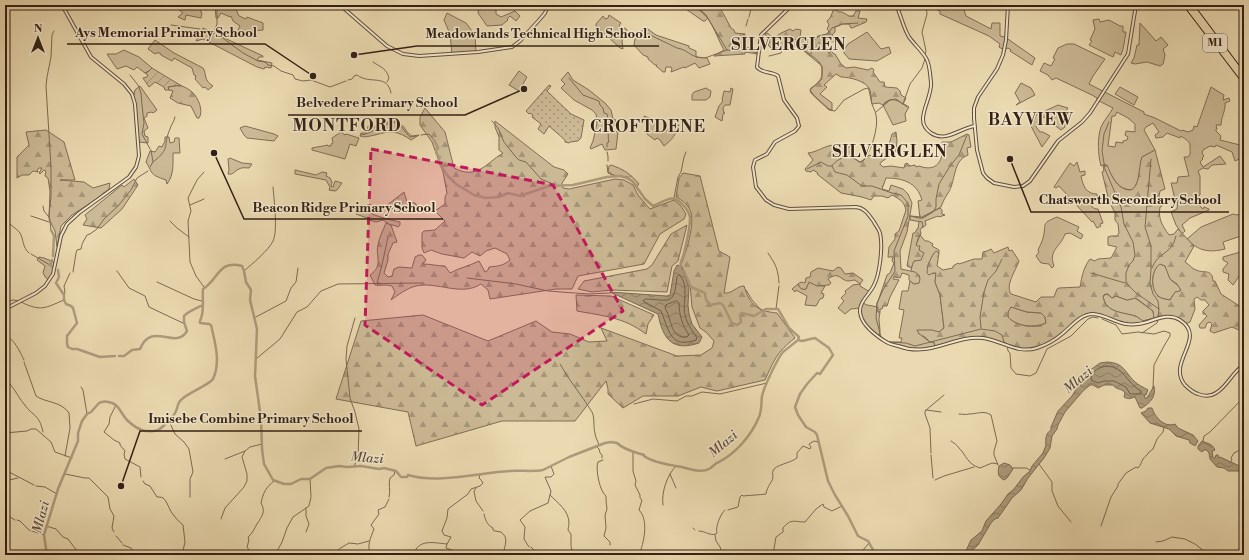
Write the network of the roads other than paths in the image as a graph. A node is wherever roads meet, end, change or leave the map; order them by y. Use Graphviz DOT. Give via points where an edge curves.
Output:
graph roads {
  1 [pos="62,5"];
  2 [pos="340,5"];
  3 [pos="548,5"];
  4 [pos="792,5"];
  5 [pos="896,5"];
  6 [pos="1008,5"];
  7 [pos="1136,5"];
  8 [pos="1186,5"];
  9 [pos="1191,5"];
  10 [pos="1244,76"];
  11 [pos="1244,81"];
  12 [pos="975,126"];
  13 [pos="5,309"];
  14 [pos="1244,365"];
  1 -- 13 [label="street" via="91,57 131,92 135,104 140,156 135,169 127,178 67,224 61,236 53,274 45,286"];
  2 -- 3 [label="street" via="387,46 403,54 417,56 512,47 540,19"];
  4 -- 14 [label="street" via="761,35 757,66 760,70 778,76 784,100 797,118 799,126 775,142 767,154 755,160 753,167 756,189 767,201 783,208 856,207 865,211 879,231 881,247 877,280 862,303 860,313 865,325 884,341 915,350 977,338 1026,350 1041,346 1061,335 1087,315 1132,325 1170,316 1181,321 1189,332 1189,344 1179,370 1182,380 1192,391 1204,395 1214,394"];
  5 -- 12 [label="street" via="907,34 928,62 932,89 922,116 925,126 932,134 945,136"];
  6 -- 12 [label="street" via="1003,55 997,70 977,100"];
  7 -- 12 [label="street" via="1126,58 1086,118 1058,141 1029,182 1020,187 1012,187 996,184 987,178 982,171"];
  8 -- 11 [label="highway, M1"];
  9 -- 10 [label="highway, M1"];
}
